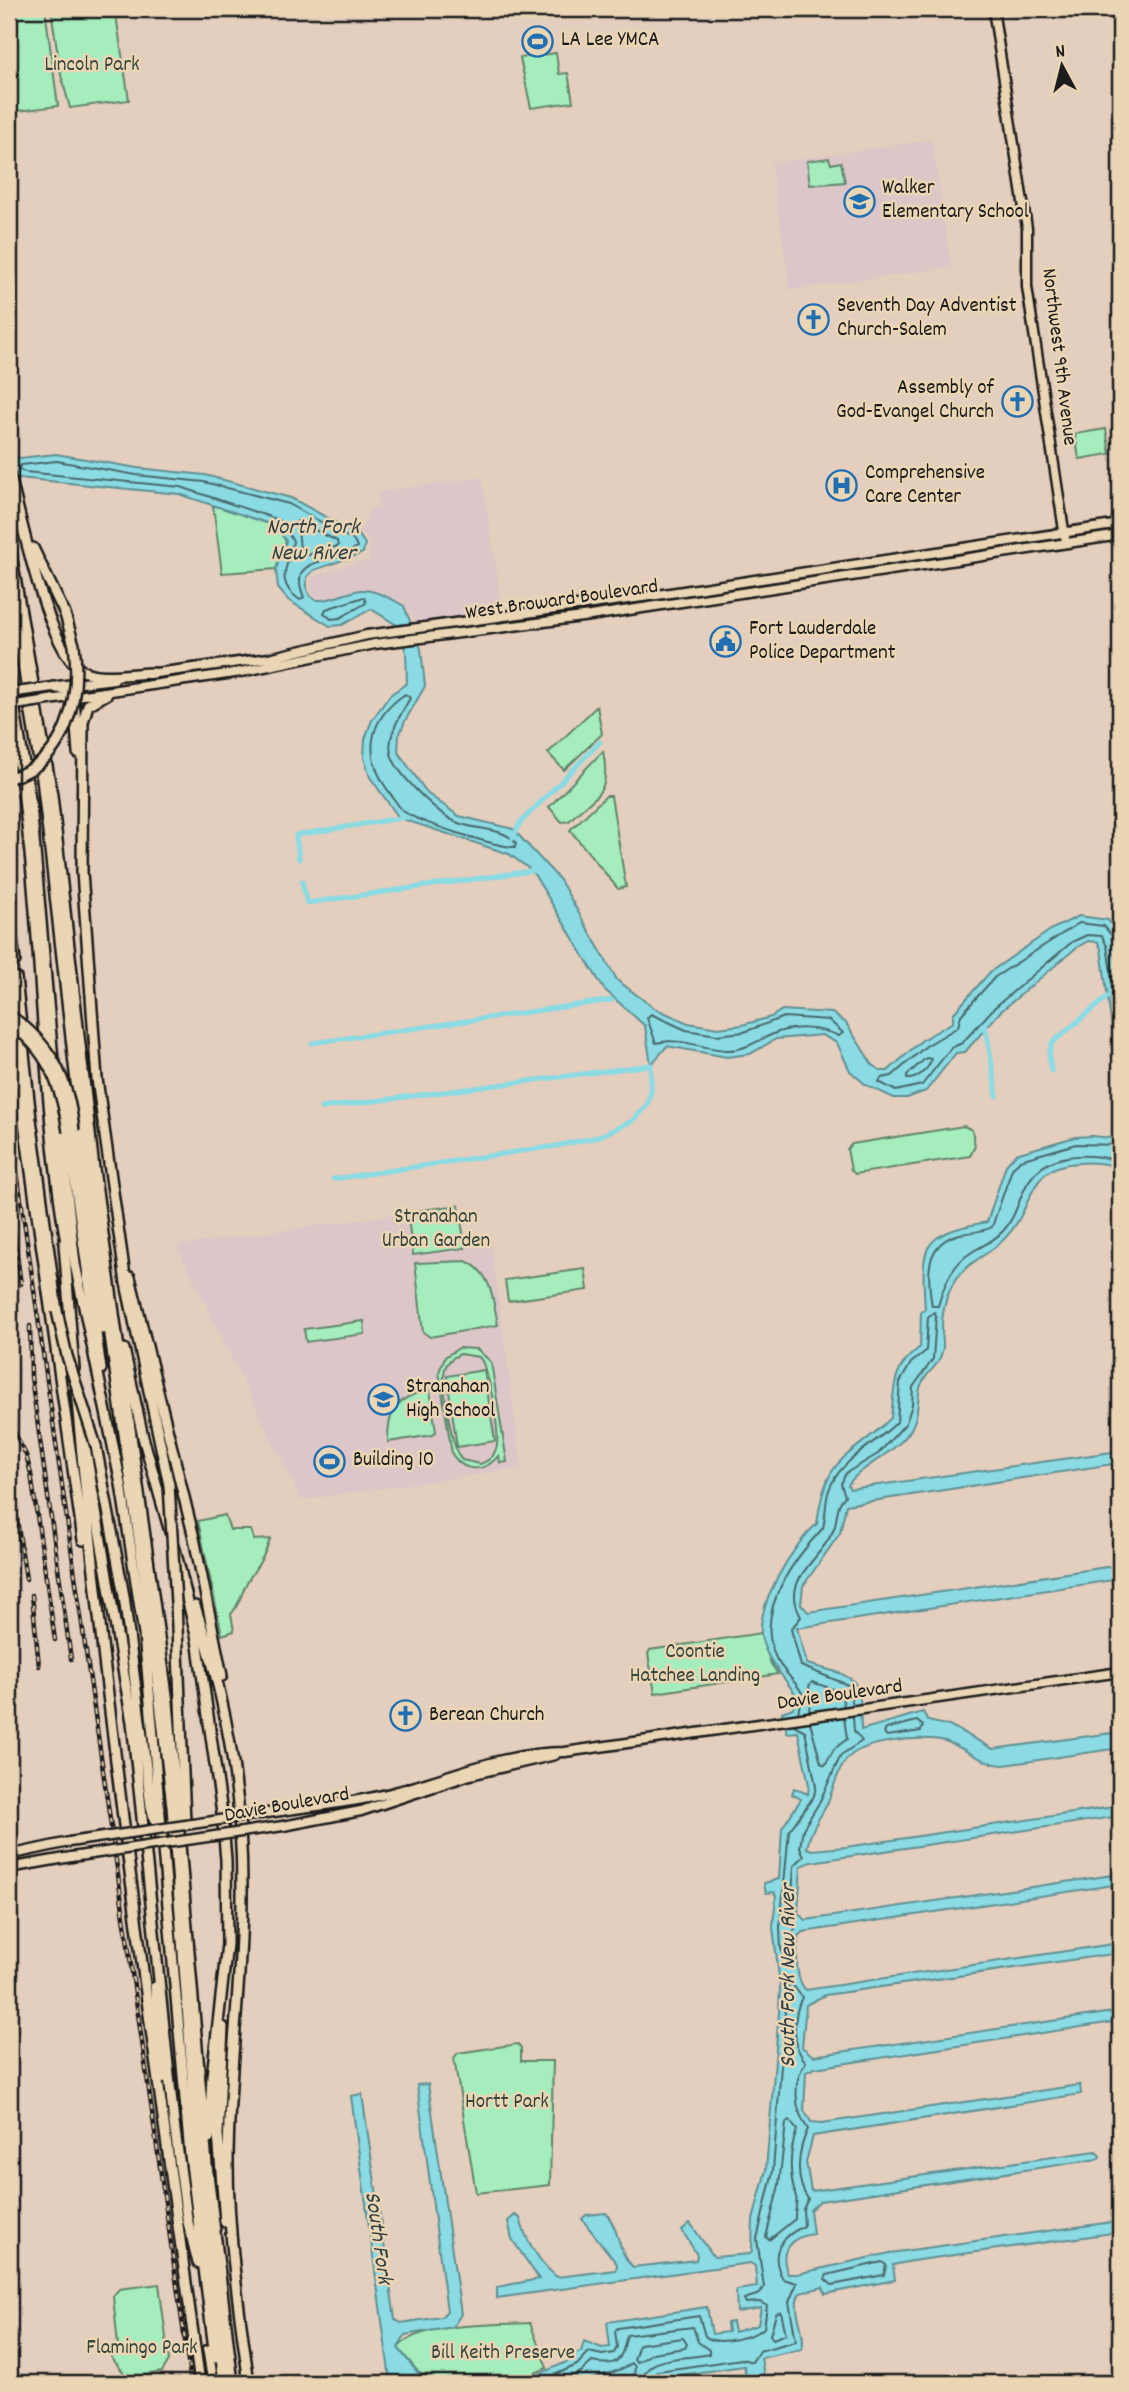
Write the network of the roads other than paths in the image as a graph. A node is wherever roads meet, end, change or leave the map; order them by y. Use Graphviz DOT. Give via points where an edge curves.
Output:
graph roads {
  1 [pos="993,9"];
  2 [pos="9,473"];
  3 [pos="15,496"];
  4 [pos="1120,524"];
  5 [pos="1064,533"];
  6 [pos="1120,535"];
  7 [pos="9,542"];
  8 [pos="1066,543"];
  9 [pos="752,580"];
  10 [pos="9,582"];
  11 [pos="701,588"];
  12 [pos="707,598"];
  13 [pos="648,607"];
  14 [pos="367,635"];
  15 [pos="311,657"];
  16 [pos="153,673"];
  17 [pos="9,676"];
  18 [pos="53,687"];
  19 [pos="9,693"];
  20 [pos="107,694"];
  21 [pos="74,698"];
  22 [pos="9,707"];
  23 [pos="9,778"];
  24 [pos="81,779"];
  25 [pos="9,914"];
  26 [pos="9,955"];
  27 [pos="9,1015"];
  28 [pos="9,1023"];
  29 [pos="71,1132"];
  30 [pos="113,1195"];
  31 [pos="63,1224"];
  32 [pos="111,1295"];
  33 [pos="76,1399"];
  34 [pos="120,1416"];
  35 [pos="117,1468"];
  36 [pos="178,1558"];
  37 [pos="102,1649"];
  38 [pos="1120,1672"];
  39 [pos="565,1752"];
  40 [pos="530,1753"];
  41 [pos="513,1764"];
  42 [pos="235,1778"];
  43 [pos="223,1819"];
  44 [pos="145,1831"];
  45 [pos="159,1835"];
  46 [pos="224,1835"];
  47 [pos="146,1846"];
  48 [pos="9,1855"];
  49 [pos="183,1855"];
  50 [pos="9,1868"];
  51 [pos="154,1933"];
  52 [pos="226,1955"];
  53 [pos="169,2158"];
  54 [pos="207,2165"];
  55 [pos="198,2263"];
  56 [pos="236,2293"];
  57 [pos="213,2367"];
  58 [pos="200,2383"];
  59 [pos="213,2383"];
  60 [pos="218,2383"];
  61 [pos="224,2383"];
  62 [pos="233,2383"];
  63 [pos="249,2383"];
  1 -- 5 [label="main road, Northwest 9th Avenue" via="1027,228 1027,287"];
  2 -- 3 [label="highway"];
  3 -- 16 [label="highway" via="45,606 68,658 89,673"];
  3 -- 23 [label="highway, bridge" via="65,614 74,645 74,694 61,735 38,765"];
  4 -- 5 [label="main road, West Broward Boulevard"];
  5 -- 8 [label="main road, Northwest 9th Avenue"];
  5 -- 9 [label="main road, West Broward Boulevard"];
  6 -- 8 [label="main road, West Broward Boulevard"];
  7 -- 32 [label="highway" via="52,794"];
  8 -- 12 [label="main road, West Broward Boulevard"];
  9 -- 11 [label="main road, West Broward Boulevard"];
  9 -- 12 [label="main road" via="749,586 718,591"];
  10 -- 34 [label="highway" via="43,787 81,1128"];
  11 -- 13 [label="main road" via="696,595"];
  11 -- 14 [label="main road, West Broward Boulevard"];
  12 -- 13 [label="main road, West Broward Boulevard"];
  13 -- 15 [label="main road, West Broward Boulevard"];
  14 -- 15 [label="main road" via="360,641 316,650"];
  14 -- 16 [label="main road, West Broward Boulevard" via="269,657"];
  15 -- 20 [label="main road, West Broward Boulevard"];
  16 -- 18 [label="main road, West Broward Boulevard"];
  17 -- 35 [label="highway" via="33,821 71,1236"];
  18 -- 19 [label="main road, West Broward Boulevard, bridge"];
  18 -- 21 [label="highway" via="67,690"];
  20 -- 21 [label="main road, West Broward Boulevard"];
  20 -- 24 [label="highway" via="90,702 84,713"];
  21 -- 22 [label="main road, West Broward Boulevard, bridge"];
  21 -- 24 [label="highway"];
  22 -- 31 [label="highway" via="26,822"];
  24 -- 30 [label="highway" via="88,986"];
  25 -- 45 [label="highway, bridge" via="57,1311 96,1446 124,1596 151,1806"];
  26 -- 37 [label="highway" via="25,1131 92,1609"];
  27 -- 29 [label="highway, bridge" via="54,1059 69,1094"];
  28 -- 29 [label="highway, bridge" via="35,1045 52,1070"];
  29 -- 34 [label="highway"];
  29 -- 35 [label="highway"];
  30 -- 42 [label="highway" via="204,1578 234,1745"];
  30 -- 49 [label="highway, bridge" via="128,1296 169,1485 186,1811"];
  31 -- 33 [label="highway"];
  31 -- 45 [label="highway" via="127,1551"];
  32 -- 36 [label="highway" via="143,1437"];
  32 -- 49 [label="highway" via="157,1619"];
  33 -- 37 [label="highway"];
  33 -- 44 [label="highway" via="117,1622"];
  34 -- 61 [label="highway" via="172,1806 199,2166"];
  35 -- 57 [label="highway" via="148,1668"];
  36 -- 42 [label="highway" via="213,1663"];
  36 -- 43 [label="highway" via="197,1639"];
  37 -- 53 [label="highway" via="136,1937"];
  38 -- 39 [label="main road, Davie Boulevard"];
  39 -- 40 [label="main road, Davie Boulevard"];
  39 -- 41 [label="main road, Davie Boulevard"];
  40 -- 41 [label="main road"];
  40 -- 43 [label="main road, Davie Boulevard, bridge" via="389,1794"];
  41 -- 46 [label="main road, Davie Boulevard, bridge" via="372,1808"];
  42 -- 56 [label="highway" via="242,1900 228,2168"];
  43 -- 44 [label="main road, Davie Boulevard, bridge"];
  43 -- 46 [label="highway, bridge"];
  44 -- 47 [label="highway, bridge"];
  44 -- 48 [label="main road, Davie Boulevard, bridge"];
  45 -- 55 [label="highway"];
  46 -- 47 [label="main road, Davie Boulevard, bridge"];
  46 -- 52 [label="highway"];
  47 -- 50 [label="main road, Davie Boulevard, bridge"];
  47 -- 51 [label="highway"];
  49 -- 54 [label="highway"];
  51 -- 53 [label="highway"];
  51 -- 55 [label="highway" via="180,2169"];
  52 -- 54 [label="highway"];
  52 -- 56 [label="highway" via="219,2148"];
  53 -- 58 [label="highway"];
  54 -- 62 [label="highway"];
  55 -- 57 [label="highway"];
  56 -- 63 [label="highway"];
  57 -- 59 [label="highway"];
  57 -- 60 [label="highway"];
}
